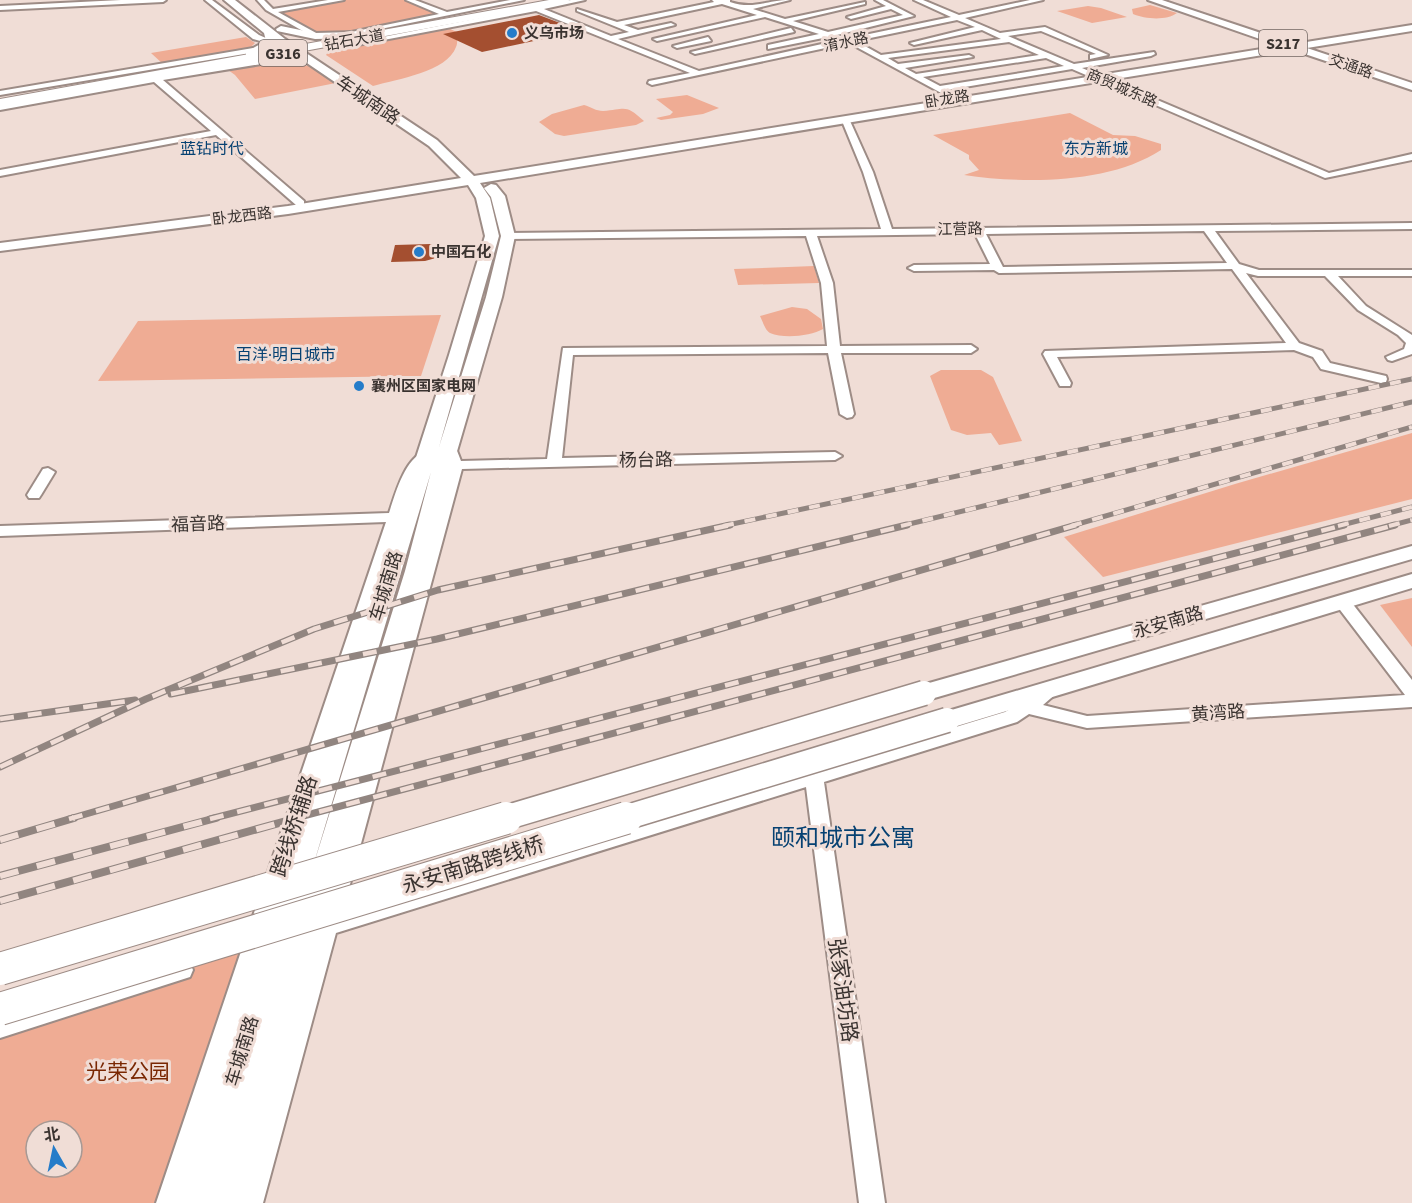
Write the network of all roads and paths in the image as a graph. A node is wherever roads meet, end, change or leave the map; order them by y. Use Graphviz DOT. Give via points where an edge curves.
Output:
graph roads {
  1 [pos="164,0"];
  2 [pos="208,0"];
  3 [pos="229,0"];
  4 [pos="243,0"];
  5 [pos="260,0"];
  6 [pos="341,0"];
  7 [pos="409,0"];
  8 [pos="565,0"];
  9 [pos="582,0"];
  10 [pos="732,0"];
  11 [pos="787,0"];
  12 [pos="878,0"];
  13 [pos="917,0"];
  14 [pos="1040,0"];
  15 [pos="1153,0"];
  16 [pos="1166,0"];
  17 [pos="718,1"];
  18 [pos="73,2"];
  19 [pos="533,4"];
  20 [pos="501,6"];
  21 [pos="0,8"];
  22 [pos="891,8"];
  23 [pos="745,9"];
  24 [pos="579,10"];
  25 [pos="788,10"];
  26 [pos="272,11"];
  27 [pos="620,13"];
  28 [pos="723,14"];
  29 [pos="765,15"];
  30 [pos="910,16"];
  31 [pos="599,18"];
  32 [pos="959,18"];
  33 [pos="452,20"];
  34 [pos="837,20"];
  35 [pos="785,21"];
  36 [pos="826,22"];
  37 [pos="681,23"];
  38 [pos="931,24"];
  39 [pos="617,25"];
  40 [pos="764,26"];
  41 [pos="1412,26"];
  42 [pos="804,27"];
  43 [pos="1052,27"];
  44 [pos="982,28"];
  45 [pos="281,29"];
  46 [pos="638,32"];
  47 [pos="825,34"];
  48 [pos="998,35"];
  49 [pos="720,36"];
  50 [pos="352,38"];
  51 [pos="610,38"];
  52 [pos="657,39"];
  53 [pos="1010,40"];
  54 [pos="850,41"];
  55 [pos="1296,45"];
  56 [pos="677,46"];
  57 [pos="263,47"];
  58 [pos="1029,48"];
  59 [pos="310,49"];
  60 [pos="1107,49"];
  61 [pos="760,50"];
  62 [pos="1017,50"];
  63 [pos="695,52"];
  64 [pos="872,52"];
  65 [pos="1118,53"];
  66 [pos="1151,54"];
  67 [pos="982,55"];
  68 [pos="706,56"];
  69 [pos="1047,56"];
  70 [pos="728,57"];
  71 [pos="881,57"];
  72 [pos="1129,57"];
  73 [pos="1059,62"];
  74 [pos="734,66"];
  75 [pos="899,66"];
  76 [pos="1072,67"];
  77 [pos="699,73"];
  78 [pos="154,75"];
  79 [pos="916,76"];
  80 [pos="92,78"];
  81 [pos="1097,78"];
  82 [pos="652,83"];
  83 [pos="1412,85"];
  84 [pos="939,88"];
  85 [pos="0,95"];
  86 [pos="956,98"];
  87 [pos="0,103"];
  88 [pos="0,107"];
  89 [pos="846,121"];
  90 [pos="218,132"];
  91 [pos="1412,157"];
  92 [pos="0,173"];
  93 [pos="477,178"];
  94 [pos="300,203"];
  95 [pos="1412,226"];
  96 [pos="1206,227"];
  97 [pos="978,229"];
  98 [pos="887,230"];
  99 [pos="810,231"];
  100 [pos="508,236"];
  101 [pos="0,242"];
  102 [pos="0,247"];
  103 [pos="1235,266"];
  104 [pos="997,267"];
  105 [pos="914,268"];
  106 [pos="1328,273"];
  107 [pos="1412,273"];
  108 [pos="1295,346"];
  109 [pos="971,349"];
  110 [pos="834,350"];
  111 [pos="1392,357"];
  112 [pos="1381,379"];
  113 [pos="1065,383"];
  114 [pos="848,414"];
  115 [pos="427,453"];
  116 [pos="453,456"];
  117 [pos="835,456"];
  118 [pos="554,463"];
  119 [pos="48,472"];
  120 [pos="34,495"];
  121 [pos="395,518"];
  122 [pos="0,531"];
  123 [pos="1412,552"];
  124 [pos="1412,581"];
  125 [pos="1278,591"];
  126 [pos="1342,602"];
  127 [pos="1306,612"];
  128 [pos="1055,688"];
  129 [pos="1412,692"];
  130 [pos="924,693"];
  131 [pos="1412,701"];
  132 [pos="1026,707"];
  133 [pos="947,720"];
  134 [pos="814,777"];
  135 [pos="327,927"];
  136 [pos="254,946"];
  137 [pos="0,969"];
  138 [pos="0,1009"];
  139 [pos="0,1028"];
  140 [pos="169,1203"];
  141 [pos="194,1203"];
  142 [pos="226,1203"];
  143 [pos="250,1203"];
  144 [pos="872,1203"];
  1 -- 18 [label="street"];
  2 -- 57 [label="street" via="256,37"];
  3 -- 57 [label="main road"];
  4 -- 45 [label="main road"];
  5 -- 26 [label="street"];
  6 -- 26 [label="street"];
  7 -- 33 [label="street"];
  8 -- 19 [label="highway, 钻石大道 / G316"];
  9 -- 19 [label="street"];
  10 -- 17 [label="street"];
  11 -- 23 [label="street"];
  12 -- 22 [label="street"];
  12 -- 35 [label="street"];
  13 -- 32 [label="street, 商贸城东路"];
  14 -- 32 [label="street, 淯水路"];
  15 -- 55 [label="main road, 交通路 / S217"];
  16 -- 55 [label="main road, 交通路 / S217"];
  17 -- 23 [label="street"];
  17 -- 39 [label="street"];
  18 -- 21 [label="street"];
  19 -- 20 [label="highway, 钻石大道 / G316"];
  19 -- 20 [label="street"];
  19 -- 33 [label="highway, 钻石大道 / G316"];
  19 -- 33 [label="street"];
  19 -- 51 [label="street"];
  20 -- 33 [label="highway, 钻石大道 / G316"];
  22 -- 30 [label="street"];
  22 -- 34 [label="street"];
  23 -- 28 [label="street"];
  23 -- 29 [label="street"];
  24 -- 31 [label="street"];
  25 -- 29 [label="street"];
  26 -- 59 [label="street"];
  27 -- 31 [label="street"];
  29 -- 35 [label="street"];
  29 -- 52 [label="street"];
  30 -- 38 [label="street"];
  30 -- 47 [label="street"];
  31 -- 39 [label="street"];
  32 -- 38 [label="street, 淯水路"];
  32 -- 44 [label="street, 商贸城东路"];
  33 -- 50 [label="highway, 钻石大道 / G316"];
  33 -- 59 [label="street"];
  33 -- 59 [label="street"];
  35 -- 40 [label="street"];
  35 -- 42 [label="street"];
  36 -- 42 [label="street"];
  37 -- 46 [label="street"];
  38 -- 54 [label="street, 淯水路"];
  39 -- 46 [label="street"];
  41 -- 55 [label="main road, 卧龙路"];
  42 -- 47 [label="street"];
  42 -- 63 [label="street"];
  43 -- 60 [label="street"];
  44 -- 48 [label="street, 商贸城东路"];
  44 -- 64 [label="street"];
  45 -- 59 [label="main road"];
  45 -- 59 [label="main road"];
  46 -- 51 [label="street"];
  46 -- 52 [label="street"];
  47 -- 54 [label="street"];
  47 -- 61 [label="street"];
  48 -- 53 [label="street, 商贸城东路"];
  48 -- 73 [label="street" via="1042,29 1104,55"];
  49 -- 56 [label="street"];
  50 -- 59 [label="highway, 钻石大道 / G316"];
  50 -- 59 [label="main road"];
  51 -- 77 [label="street"];
  52 -- 56 [label="street"];
  53 -- 58 [label="street, 商贸城东路"];
  53 -- 71 [label="street"];
  54 -- 64 [label="street"];
  54 -- 74 [label="street, 淯水路"];
  55 -- 81 [label="main road, 卧龙路"];
  55 -- 83 [label="main road, 交通路 / S217"];
  56 -- 63 [label="street"];
  57 -- 59 [label="highway, 钻石大道 / G316"];
  57 -- 59 [label="main road"];
  57 -- 78 [label="highway, 钻石大道 / G316"];
  57 -- 80 [label="street"];
  57 -- 87 [label="highway, 钻石大道 / G316"];
  58 -- 62 [label="street"];
  58 -- 69 [label="street, 商贸城东路"];
  59 -- 78 [label="street"];
  59 -- 93 [label="main road, 车城南路"];
  63 -- 68 [label="street"];
  64 -- 71 [label="street"];
  65 -- 72 [label="street"];
  66 -- 72 [label="street"];
  67 -- 75 [label="street"];
  69 -- 73 [label="street, 商贸城东路"];
  69 -- 79 [label="street"];
  70 -- 74 [label="street" via="717,60"];
  71 -- 75 [label="street"];
  72 -- 76 [label="street"];
  73 -- 76 [label="street, 商贸城东路"];
  74 -- 77 [label="street, 淯水路"];
  75 -- 79 [label="street"];
  76 -- 81 [label="street, 商贸城东路"];
  76 -- 84 [label="street"];
  77 -- 82 [label="street, 淯水路"];
  78 -- 80 [label="street"];
  78 -- 85 [label="highway, 钻石大道 / G316"];
  78 -- 88 [label="street"];
  78 -- 90 [label="street"];
  79 -- 84 [label="street"];
  80 -- 85 [label="street"];
  81 -- 86 [label="main road, 卧龙路"];
  81 -- 89 [label="main road, 卧龙路"];
  81 -- 91 [label="street, 商贸城东路" via="1328,176"];
  84 -- 86 [label="street"];
  86 -- 93 [label="main road, 卧龙路"];
  89 -- 93 [label="main road, 卧龙路"];
  89 -- 98 [label="street"];
  90 -- 92 [label="street"];
  90 -- 94 [label="street"];
  93 -- 94 [label="main road, 卧龙西路"];
  93 -- 100 [label="main road, 车城南路" via="498,196"];
  93 -- 102 [label="main road, 卧龙西路" via="288,210"];
  93 -- 115 [label="main road, 车城南路" via="492,236"];
  94 -- 101 [label="main road, 卧龙西路"];
  95 -- 96 [label="street, 江营路"];
  96 -- 97 [label="street, 江营路"];
  96 -- 103 [label="street"];
  97 -- 98 [label="street, 江营路"];
  97 -- 104 [label="street"];
  98 -- 99 [label="street, 江营路"];
  99 -- 100 [label="street, 江营路"];
  99 -- 110 [label="street" via="827,283"];
  100 -- 116 [label="main road, 车城南路"];
  103 -- 104 [label="street" via="999,270"];
  103 -- 106 [label="street" via="1258,273"];
  103 -- 108 [label="street"];
  104 -- 105 [label="street"];
  106 -- 107 [label="street"];
  106 -- 111 [label="street" via="1362,308 1412,342 1410,351"];
  108 -- 112 [label="street" via="1317,354 1325,366"];
  108 -- 113 [label="street" via="1049,354"];
  109 -- 110 [label="street"];
  110 -- 114 [label="street"];
  110 -- 118 [label="street" via="567,351"];
  115 -- 121 [label="street, 跨线桥辅路" via="409,476"];
  115 -- 141 [label="main road, 车城南路"];
  116 -- 118 [label="street, 杨台路"];
  116 -- 135 [label="street"];
  116 -- 142 [label="main road, 车城南路"];
  117 -- 118 [label="street, 杨台路"];
  119 -- 120 [label="street"];
  121 -- 122 [label="street, 福音路"];
  121 -- 136 [label="street, 跨线桥辅路"];
  123 -- 125 [label="main road, 永安南路"];
  124 -- 126 [label="main road, 永安南路"];
  125 -- 127 [label="main road"];
  125 -- 130 [label="main road, 永安南路"];
  126 -- 127 [label="main road, 永安南路"];
  126 -- 129 [label="street"];
  127 -- 128 [label="main road, 永安南路"];
  128 -- 132 [label="street"];
  128 -- 133 [label="main road, 永安南路"];
  130 -- 137 [label="main road, 永安南路跨线桥, bridge"];
  131 -- 132 [label="street, 黄湾路" via="1087,722"];
  132 -- 134 [label="street" via="1011,717"];
  133 -- 138 [label="main road, 永安南路跨线桥, bridge"];
  134 -- 135 [label="street"];
  134 -- 144 [label="street, 张家油坊路"];
  135 -- 143 [label="street"];
  136 -- 139 [label="street"];
  136 -- 140 [label="street, 跨线桥辅路"];
}
